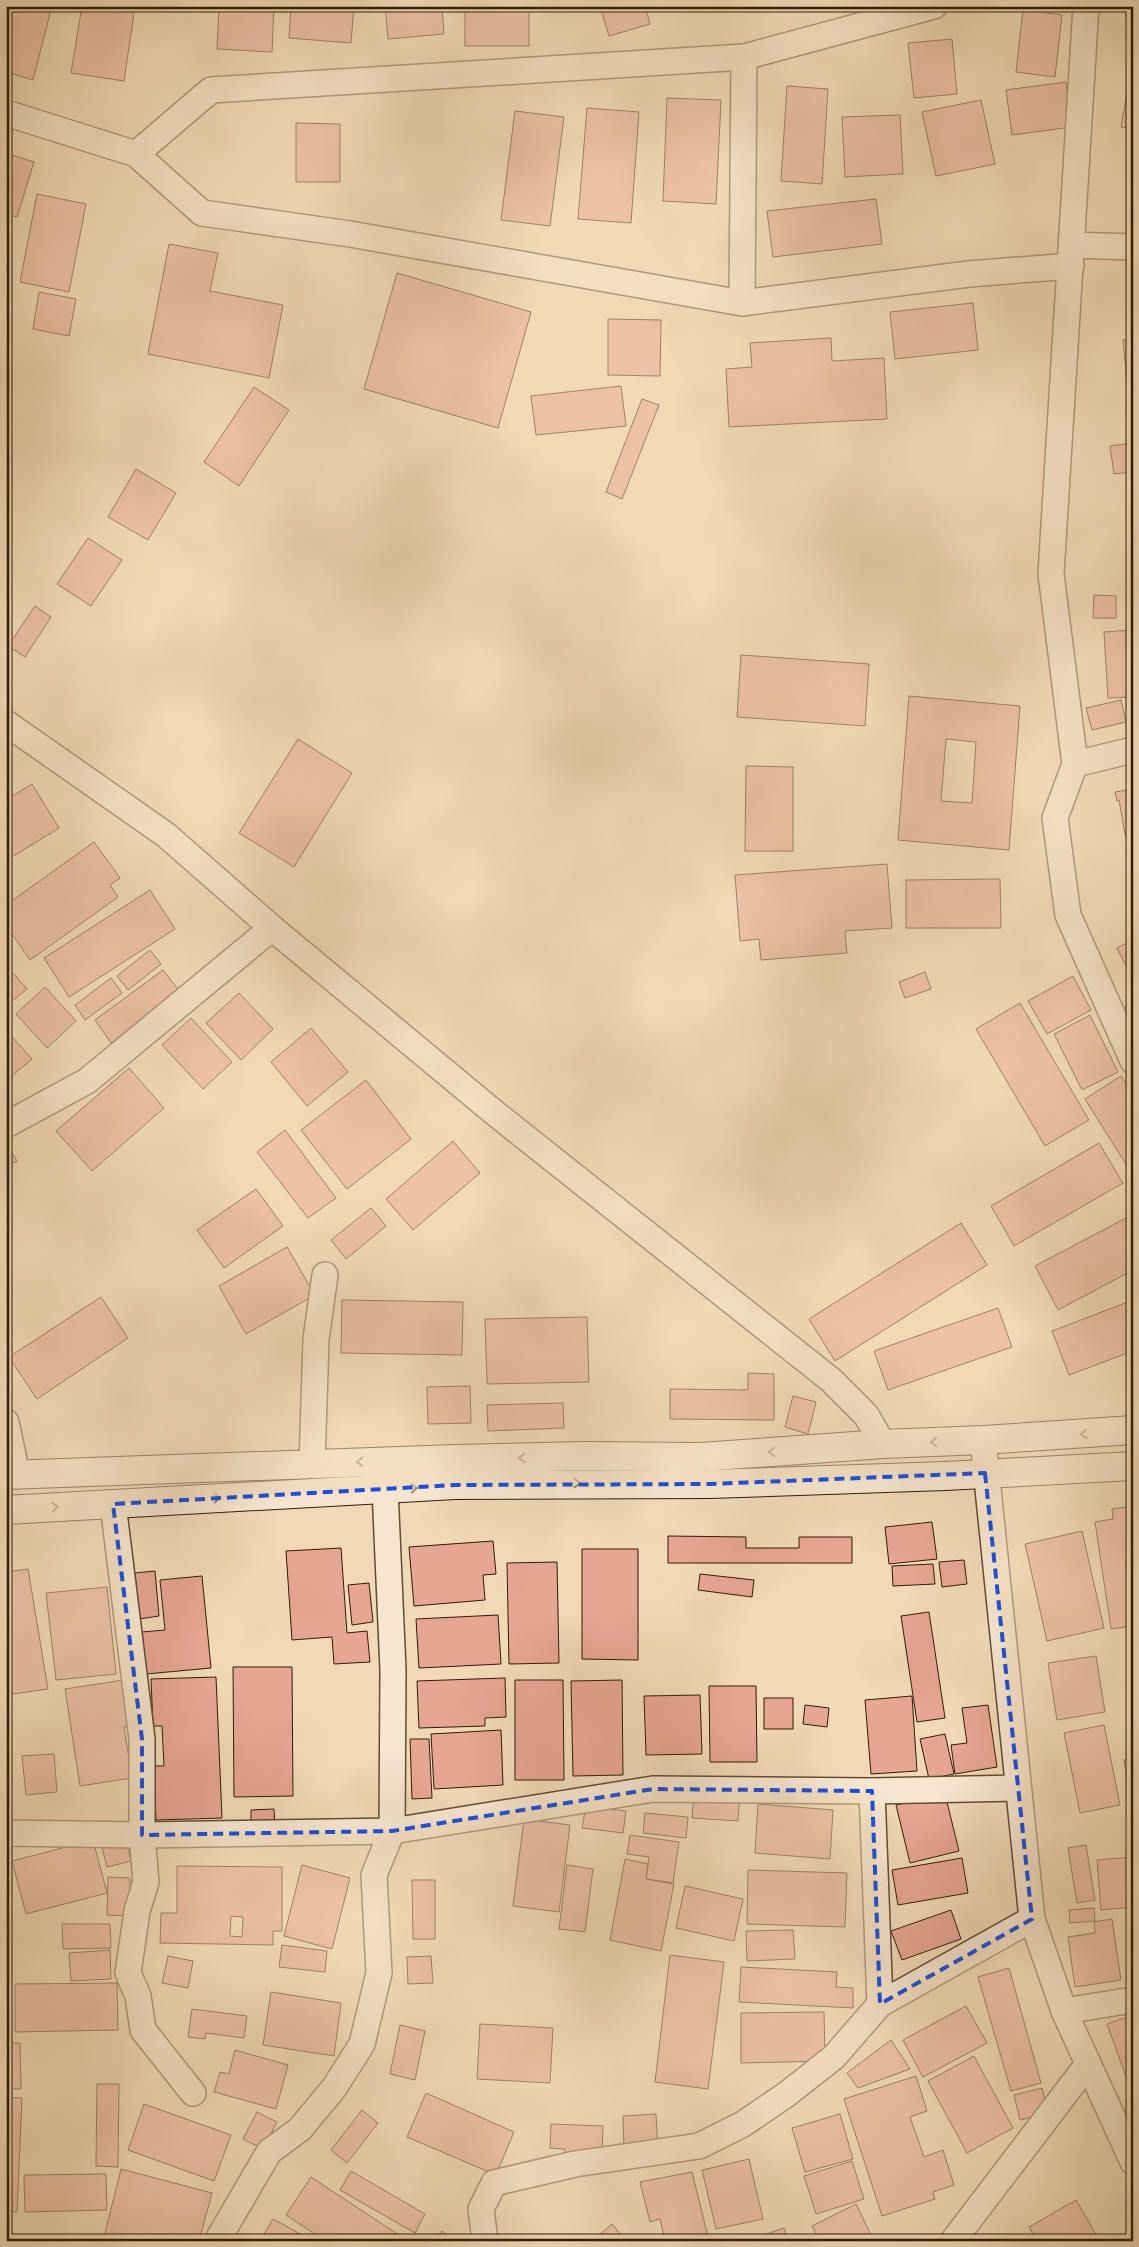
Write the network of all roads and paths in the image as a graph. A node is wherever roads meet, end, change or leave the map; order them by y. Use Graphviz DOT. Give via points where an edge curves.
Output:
graph roads {
  1 [pos="934,6"];
  2 [pos="1086,6"];
  3 [pos="744,57"];
  4 [pos="6,113"];
  5 [pos="136,154"];
  6 [pos="1133,247"];
  7 [pos="1071,256"];
  8 [pos="742,303"];
  9 [pos="6,723"];
  10 [pos="1133,750"];
  11 [pos="1075,764"];
  12 [pos="272,928"];
  13 [pos="1133,1061"];
  14 [pos="6,1126"];
  15 [pos="326,1275"];
  16 [pos="6,1422"];
  17 [pos="1133,1430"];
  18 [pos="983,1440"];
  19 [pos="883,1444"];
  20 [pos="312,1464"];
  21 [pos="1133,1466"];
  22 [pos="985,1473"];
  23 [pos="12,1474"];
  24 [pos="385,1489"];
  25 [pos="112,1504"];
  26 [pos="6,1510"];
  27 [pos="1018,1788"];
  28 [pos="872,1791"];
  29 [pos="392,1831"];
  30 [pos="6,1833"];
  31 [pos="142,1835"];
  32 [pos="1032,1920"];
  33 [pos="1133,2000"];
  34 [pos="880,2004"];
  35 [pos="1064,2011"];
  36 [pos="1088,2064"];
  37 [pos="194,2093"];
  38 [pos="1133,2162"];
  39 [pos="217,2241"];
  40 [pos="485,2241"];
  41 [pos="953,2241"];
  1 -- 3 [label="street"];
  2 -- 7 [label="street"];
  3 -- 5 [label="street" via="211,90"];
  3 -- 8 [label="street"];
  4 -- 5 [label="street"];
  5 -- 8 [label="street" via="202,213 350,234"];
  6 -- 7 [label="street"];
  7 -- 8 [label="street" via="969,274"];
  7 -- 11 [label="street" via="1051,574"];
  9 -- 12 [label="street" via="166,836"];
  10 -- 11 [label="street"];
  11 -- 13 [label="street" via="1055,818 1068,914"];
  12 -- 14 [label="street" via="87,1081"];
  12 -- 19 [label="street" via="496,1114 831,1380 866,1415"];
  15 -- 20 [label="street" via="316,1339"];
  16 -- 23 [label="street"];
  17 -- 18 [label="main road, one-way"];
  18 -- 19 [label="main road, one-way"];
  18 -- 22 [label="street"];
  19 -- 20 [label="main road, one-way" via="700,1457 584,1456"];
  20 -- 23 [label="main road"];
  21 -- 22 [label="main road"];
  24 -- 22 [label="main road, one-way" via="560,1483 710,1484"];
  22 -- 27 [label="street"];
  25 -- 24 [label="main road, one-way"];
  24 -- 29 [label="street" via="393,1670"];
  26 -- 25 [label="main road, one-way"];
  25 -- 31 [label="street" via="142,1739"];
  27 -- 28 [label="street"];
  27 -- 32 [label="street"];
  28 -- 29 [label="street" via="653,1789"];
  28 -- 34 [label="street"];
  29 -- 31 [label="street"];
  29 -- 39 [label="street" via="374,1875 380,1973 362,2044 334,2088 306,2122 270,2152"];
  30 -- 31 [label="street"];
  31 -- 37 [label="street" via="146,1882 137,1911 128,1973 138,1996 143,2030"];
  32 -- 34 [label="street"];
  32 -- 35 [label="street"];
  33 -- 35 [label="street"];
  34 -- 40 [label="street" via="834,2057 814,2073 743,2124 699,2146 575,2164 494,2183 481,2209"];
  35 -- 36 [label="street"];
  36 -- 38 [label="street"];
  36 -- 41 [label="street"];
}
